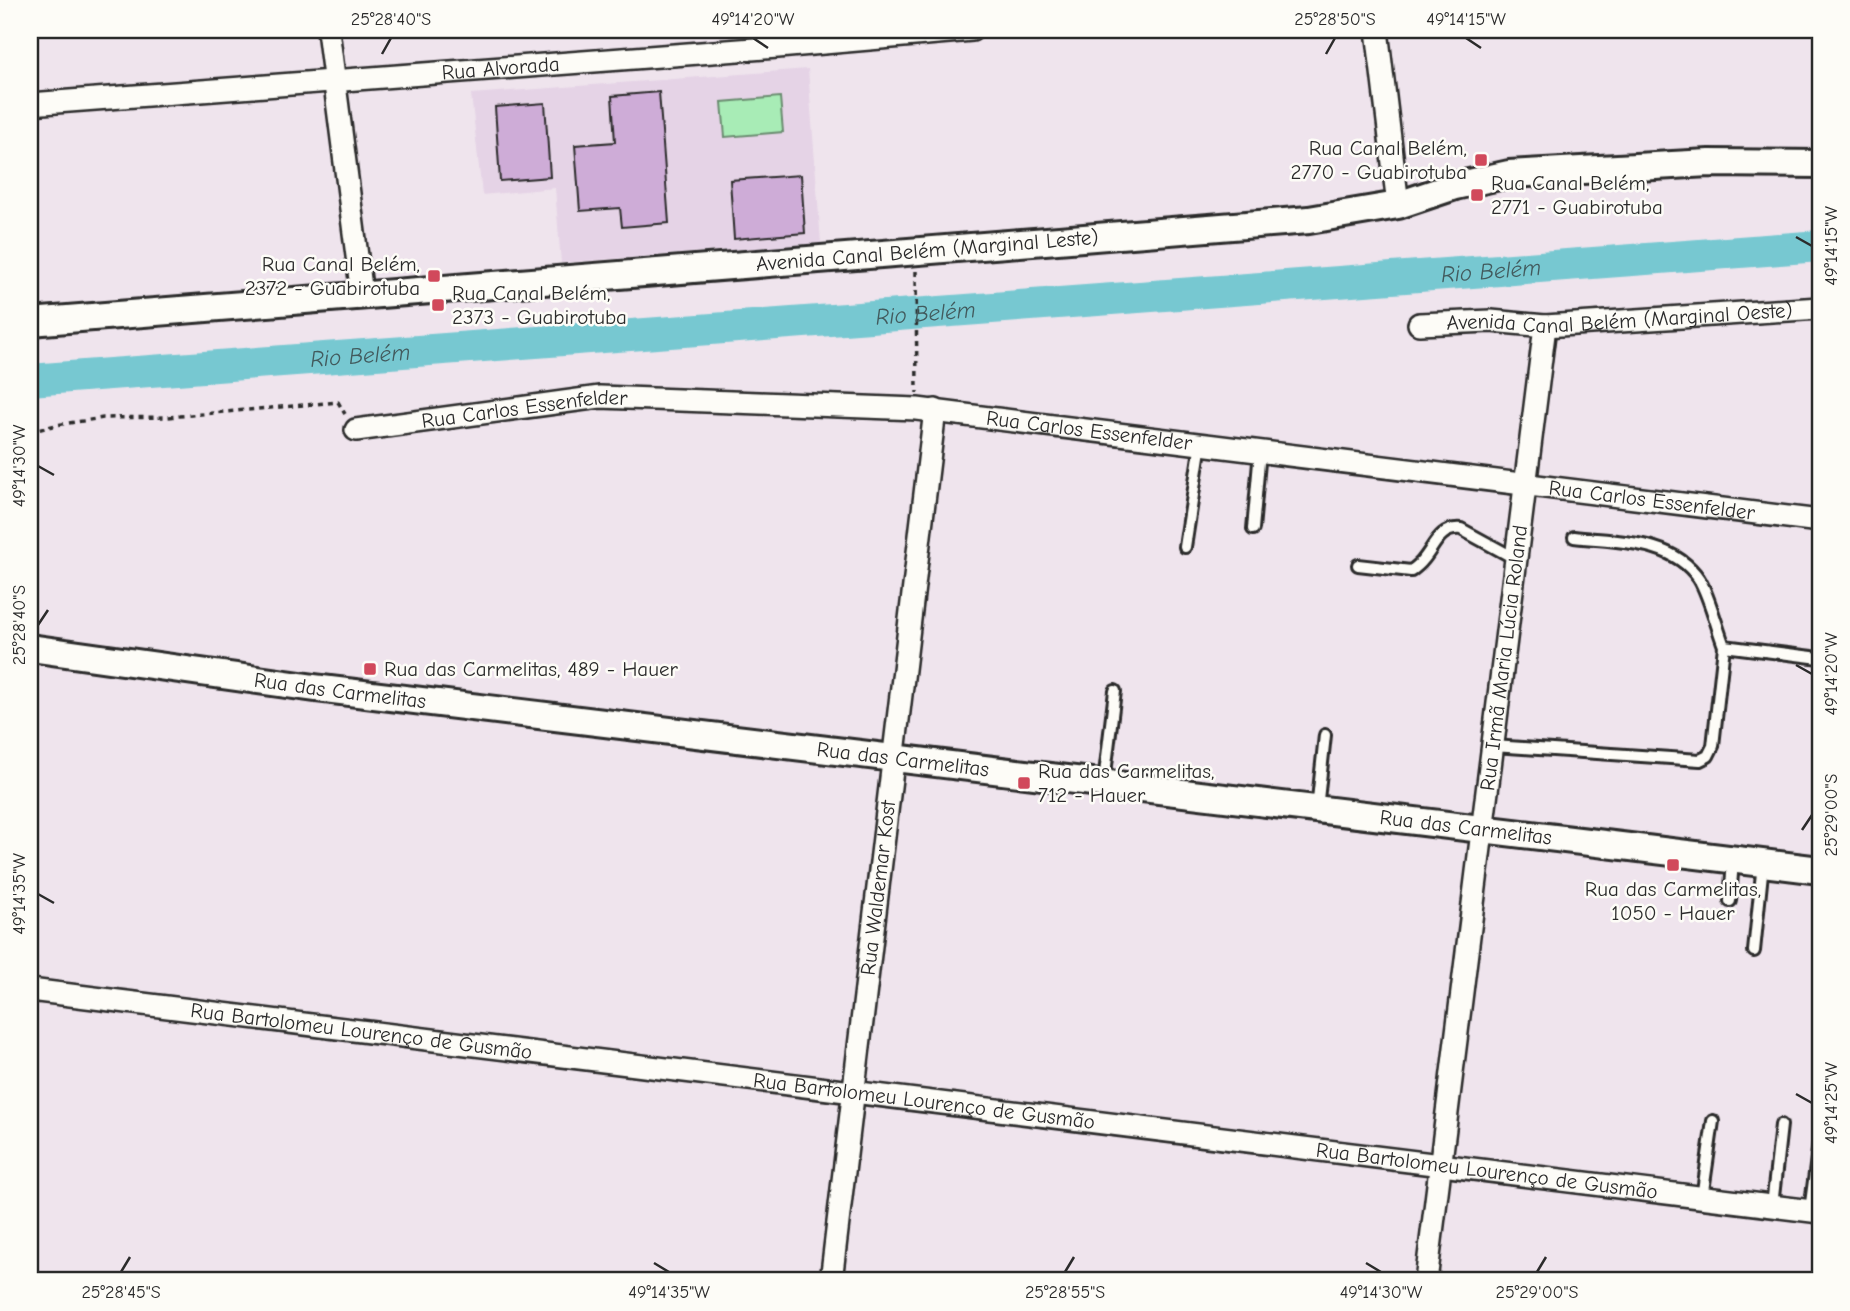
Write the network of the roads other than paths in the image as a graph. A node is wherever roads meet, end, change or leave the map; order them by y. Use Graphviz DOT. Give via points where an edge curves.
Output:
graph roads {
  1 [pos="328,30"];
  2 [pos="972,30"];
  3 [pos="1377,30"];
  4 [pos="778,38"];
  5 [pos="334,81"];
  6 [pos="30,104"];
  7 [pos="1820,163"];
  8 [pos="1398,205"];
  9 [pos="362,295"];
  10 [pos="1820,308"];
  11 [pos="30,322"];
  12 [pos="1419,324"];
  13 [pos="1545,326"];
  14 [pos="926,410"];
  15 [pos="356,430"];
  16 [pos="1200,443"];
  17 [pos="1260,451"];
  18 [pos="1525,484"];
  19 [pos="1820,521"];
  20 [pos="1253,529"];
  21 [pos="1574,537"];
  22 [pos="1185,547"];
  23 [pos="1516,559"];
  24 [pos="1358,565"];
  25 [pos="1724,646"];
  26 [pos="30,648"];
  27 [pos="1820,658"];
  28 [pos="1115,691"];
  29 [pos="1325,735"];
  30 [pos="1493,746"];
  31 [pos="894,758"];
  32 [pos="1103,783"];
  33 [pos="1317,809"];
  34 [pos="1482,829"];
  35 [pos="1733,860"];
  36 [pos="1763,863"];
  37 [pos="1820,870"];
  38 [pos="1730,901"];
  39 [pos="1754,951"];
  40 [pos="30,990"];
  41 [pos="854,1092"];
  42 [pos="1713,1121"];
  43 [pos="1781,1125"];
  44 [pos="1820,1135"];
  45 [pos="1441,1165"];
  46 [pos="1818,1166"];
  47 [pos="1702,1198"];
  48 [pos="1772,1206"];
  49 [pos="1815,1211"];
  50 [pos="831,1281"];
  51 [pos="1426,1281"];
  1 -- 5 [label="street"];
  2 -- 4 [label="street, Rua Alvorada"];
  3 -- 8 [label="street"];
  4 -- 5 [label="street, Rua Alvorada"];
  5 -- 6 [label="street, Rua Alvorada"];
  5 -- 9 [label="street"];
  7 -- 8 [label="street, Avenida Canal Belém (Marginal Leste)" via="1709,163 1509,174"];
  8 -- 9 [label="street, Avenida Canal Belém (Marginal Leste)" via="1309,220"];
  9 -- 11 [label="street, Avenida Canal Belém (Marginal Leste)"];
  10 -- 13 [label="street, Avenida Canal Belém (Marginal Oeste)"];
  12 -- 13 [label="street, Avenida Canal Belém (Marginal Oeste)" via="1491,321"];
  13 -- 18 [label="street, Rua Irmã Maria Lúcia Roland"];
  14 -- 15 [label="street, Rua Carlos Essenfelder" via="600,397"];
  14 -- 16 [label="street, Rua Carlos Essenfelder"];
  14 -- 31 [label="street, Rua Waldemar Kost"];
  16 -- 17 [label="street, Rua Carlos Essenfelder"];
  16 -- 22 [label="lane"];
  17 -- 18 [label="street, Rua Carlos Essenfelder"];
  17 -- 20 [label="lane"];
  18 -- 19 [label="street, Rua Carlos Essenfelder"];
  18 -- 23 [label="street, Rua Irmã Maria Lúcia Roland"];
  21 -- 25 [label="lane" via="1658,548 1682,561 1700,580"];
  23 -- 24 [label="lane" via="1454,528 1445,531 1411,572"];
  23 -- 30 [label="street, Rua Irmã Maria Lúcia Roland"];
  25 -- 27 [label="lane"];
  25 -- 30 [label="lane" via="1713,746 1700,760"];
  26 -- 31 [label="street, Rua das Carmelitas" via="315,688"];
  28 -- 32 [label="lane"];
  29 -- 33 [label="lane"];
  30 -- 34 [label="street, Rua Irmã Maria Lúcia Roland"];
  31 -- 32 [label="street, Rua das Carmelitas"];
  31 -- 41 [label="street, Rua Waldemar Kost"];
  32 -- 33 [label="street, Rua das Carmelitas"];
  33 -- 34 [label="street, Rua das Carmelitas"];
  34 -- 35 [label="street, Rua das Carmelitas"];
  34 -- 45 [label="street, Rua Irmã Maria Lúcia Roland"];
  35 -- 36 [label="street, Rua das Carmelitas"];
  35 -- 38 [label="lane"];
  36 -- 37 [label="street, Rua das Carmelitas"];
  36 -- 39 [label="lane"];
  40 -- 41 [label="street, Rua Bartolomeu Lourenço de Gusmão"];
  41 -- 45 [label="street, Rua Bartolomeu Lourenço de Gusmão"];
  41 -- 50 [label="street, Rua Waldemar Kost"];
  42 -- 47 [label="lane"];
  43 -- 48 [label="lane"];
  44 -- 46 [label="lane"];
  45 -- 47 [label="street, Rua Bartolomeu Lourenço de Gusmão"];
  45 -- 51 [label="street, Rua Irmã Maria Lúcia Roland"];
  46 -- 49 [label="lane"];
  47 -- 48 [label="street, Rua Bartolomeu Lourenço de Gusmão"];
  48 -- 49 [label="street, Rua Bartolomeu Lourenço de Gusmão"];
}
